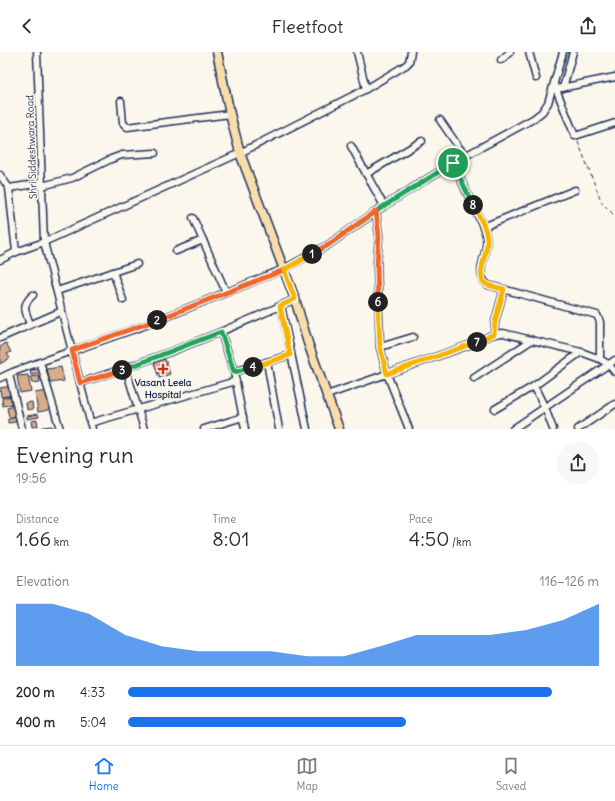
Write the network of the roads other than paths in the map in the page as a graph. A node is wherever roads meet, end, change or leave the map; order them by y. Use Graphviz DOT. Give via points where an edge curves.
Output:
graph roads {
  1 [pos="37,52"];
  2 [pos="217,52"];
  3 [pos="357,52"];
  4 [pos="411,52"];
  5 [pos="510,52"];
  6 [pos="530,52"];
  7 [pos="563,52"];
  8 [pos="573,52"];
  9 [pos="501,60"];
  10 [pos="615,77"];
  11 [pos="536,78"];
  12 [pos="558,87"];
  13 [pos="366,88"];
  14 [pos="121,101"];
  15 [pos="230,114"];
  16 [pos="440,120"];
  17 [pos="615,123"];
  18 [pos="422,141"];
  19 [pos="351,146"];
  20 [pos="155,153"];
  21 [pos="240,153"];
  22 [pos="465,156"];
  23 [pos="453,163"];
  24 [pos="366,174"];
  25 [pos="0,175"];
  26 [pos="42,184"];
  27 [pos="9,188"];
  28 [pos="575,190"];
  29 [pos="384,206"];
  30 [pos="376,211"];
  31 [pos="193,218"];
  32 [pos="483,227"];
  33 [pos="203,240"];
  34 [pos="44,242"];
  35 [pos="176,251"];
  36 [pos="16,252"];
  37 [pos="0,260"];
  38 [pos="137,264"];
  39 [pos="284,270"];
  40 [pos="114,272"];
  41 [pos="504,289"];
  42 [pos="57,291"];
  43 [pos="226,292"];
  44 [pos="33,295"];
  45 [pos="295,299"];
  46 [pos="122,300"];
  47 [pos="280,306"];
  48 [pos="62,311"];
  49 [pos="30,324"];
  50 [pos="221,332"];
  51 [pos="494,334"];
  52 [pos="413,337"];
  53 [pos="0,338"];
  54 [pos="532,340"];
  55 [pos="380,347"];
  56 [pos="72,350"];
  57 [pos="582,352"];
  58 [pos="290,355"];
  59 [pos="600,359"];
  60 [pos="615,360"];
  61 [pos="40,362"];
  62 [pos="266,362"];
  63 [pos="608,364"];
  64 [pos="126,368"];
  65 [pos="234,372"];
  66 [pos="615,372"];
  67 [pos="9,374"];
  68 [pos="387,374"];
  69 [pos="0,378"];
  70 [pos="474,378"];
  71 [pos="236,381"];
  72 [pos="80,383"];
  73 [pos="534,386"];
  74 [pos="327,395"];
  75 [pos="615,404"];
  76 [pos="545,408"];
  77 [pos="138,409"];
  78 [pos="495,409"];
  79 [pos="243,417"];
  80 [pos="91,426"];
  81 [pos="22,429"];
  82 [pos="60,429"];
  83 [pos="144,429"];
  84 [pos="204,429"];
  85 [pos="245,429"];
  86 [pos="279,429"];
  87 [pos="307,429"];
  88 [pos="339,429"];
  89 [pos="409,429"];
  90 [pos="513,429"];
  91 [pos="553,429"];
  92 [pos="578,429"];
  1 -- 26 [label="street, Shri Siddeshwara Road"];
  2 -- 15 [label="main road"];
  3 -- 13 [label="street"];
  4 -- 13 [label="street" via="406,65"];
  5 -- 9 [label="street"];
  6 -- 11 [label="street"];
  7 -- 12 [label="street"];
  8 -- 12 [label="street"];
  10 -- 12 [label="street"];
  12 -- 17 [label="street" via="575,136"];
  12 -- 22 [label="street" via="542,112"];
  13 -- 21 [label="street"];
  14 -- 15 [label="street" via="124,123 127,127"];
  15 -- 21 [label="main road"];
  16 -- 22 [label="street"];
  18 -- 24 [label="street"];
  19 -- 24 [label="street"];
  20 -- 26 [label="street" via="111,159 72,178"];
  21 -- 34 [label="street"];
  21 -- 39 [label="main road"];
  22 -- 23 [label="street"];
  23 -- 29 [label="street"];
  23 -- 32 [label="street"];
  24 -- 29 [label="street"];
  25 -- 27 [label="street"];
  26 -- 27 [label="street"];
  26 -- 34 [label="street, Shri Siddeshwara Road"];
  27 -- 36 [label="street"];
  28 -- 32 [label="street"];
  29 -- 30 [label="street"];
  30 -- 39 [label="street" via="328,245"];
  30 -- 55 [label="street" via="379,236 377,264"];
  31 -- 33 [label="street"];
  32 -- 41 [label="street" via="487,243 482,279 488,285"];
  33 -- 35 [label="street"];
  33 -- 43 [label="street"];
  34 -- 36 [label="street"];
  34 -- 42 [label="street, Shri Siddeshwara Road"];
  36 -- 37 [label="street"];
  38 -- 40 [label="street"];
  39 -- 43 [label="street"];
  39 -- 45 [label="main road"];
  40 -- 42 [label="street"];
  40 -- 46 [label="street"];
  41 -- 51 [label="street"];
  41 -- 59 [label="street" via="597,315 600,322"];
  42 -- 48 [label="street, Shri Siddeshwara Road"];
  43 -- 56 [label="street" via="146,325"];
  44 -- 49 [label="street" via="25,305"];
  45 -- 47 [label="street"];
  45 -- 74 [label="main road"];
  47 -- 50 [label="street"];
  47 -- 58 [label="street"];
  48 -- 49 [label="street"];
  48 -- 56 [label="street, Shri Siddeshwara Road"];
  49 -- 53 [label="street"];
  50 -- 64 [label="street"];
  50 -- 65 [label="street"];
  51 -- 54 [label="street" via="503,333"];
  51 -- 68 [label="street"];
  52 -- 55 [label="street"];
  54 -- 57 [label="street"];
  54 -- 70 [label="street"];
  55 -- 68 [label="street"];
  56 -- 61 [label="street"];
  56 -- 72 [label="street, Shri Siddeshwara Road"];
  57 -- 59 [label="street"];
  57 -- 73 [label="street"];
  58 -- 62 [label="street"];
  58 -- 87 [label="street"];
  59 -- 63 [label="street"];
  60 -- 63 [label="street"];
  61 -- 67 [label="street"];
  61 -- 82 [label="street"];
  62 -- 65 [label="street"];
  62 -- 86 [label="street"];
  63 -- 66 [label="street"];
  63 -- 76 [label="street"];
  64 -- 72 [label="street"];
  64 -- 77 [label="street"];
  65 -- 71 [label="street"];
  67 -- 69 [label="street"];
  67 -- 81 [label="street"];
  68 -- 74 [label="street"];
  68 -- 89 [label="street"];
  71 -- 77 [label="street"];
  71 -- 79 [label="street"];
  72 -- 80 [label="street, Shri Siddeshwara Road"];
  73 -- 76 [label="street"];
  73 -- 78 [label="street"];
  74 -- 88 [label="main road"];
  75 -- 92 [label="street"];
  76 -- 90 [label="street"];
  76 -- 91 [label="street"];
  77 -- 80 [label="street"];
  77 -- 83 [label="street"];
  79 -- 84 [label="street"];
  79 -- 85 [label="street"];
}
